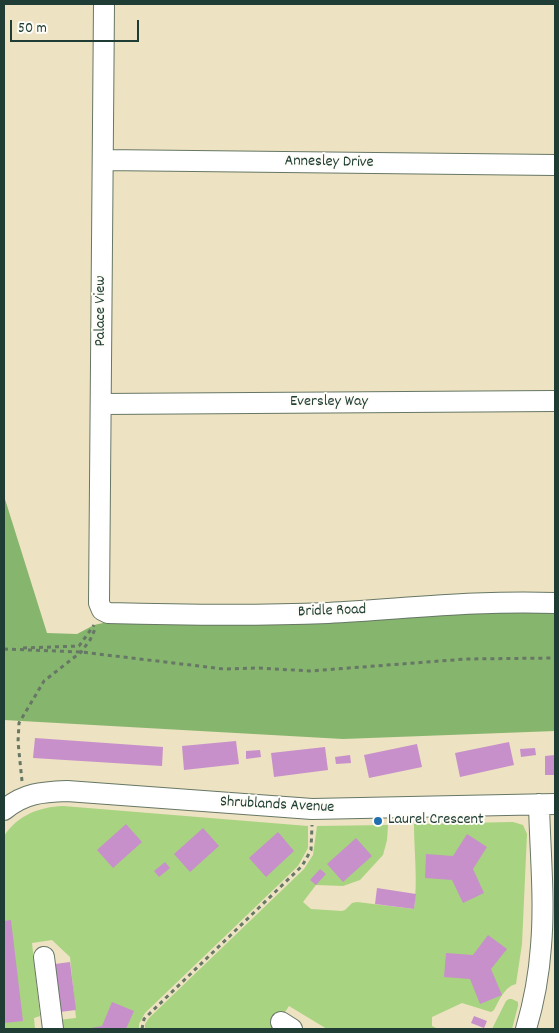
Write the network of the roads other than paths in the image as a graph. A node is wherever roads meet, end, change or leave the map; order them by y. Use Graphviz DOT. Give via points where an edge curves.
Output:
graph roads {
  1 [pos="104,4"];
  2 [pos="104,160"];
  3 [pos="555,166"];
  4 [pos="555,401"];
  5 [pos="102,404"];
  6 [pos="555,603"];
  7 [pos="100,621"];
  8 [pos="547,804"];
  9 [pos="4,810"];
  10 [pos="44,957"];
  11 [pos="52,1029"];
  12 [pos="526,1029"];
  1 -- 2 [label="street, Palace View"];
  2 -- 3 [label="street, Annesley Drive"];
  2 -- 5 [label="street, Palace View"];
  4 -- 5 [label="street, Eversley Way"];
  5 -- 7 [label="street, Palace View"];
  6 -- 7 [label="street, Bridle Road" via="475,603 327,613 191,615"];
  8 -- 9 [label="street, Shrublands Avenue" via="312,810 67,791 24,797"];
  8 -- 12 [label="street" via="542,946 536,991"];
  10 -- 11 [label="street"];
}
